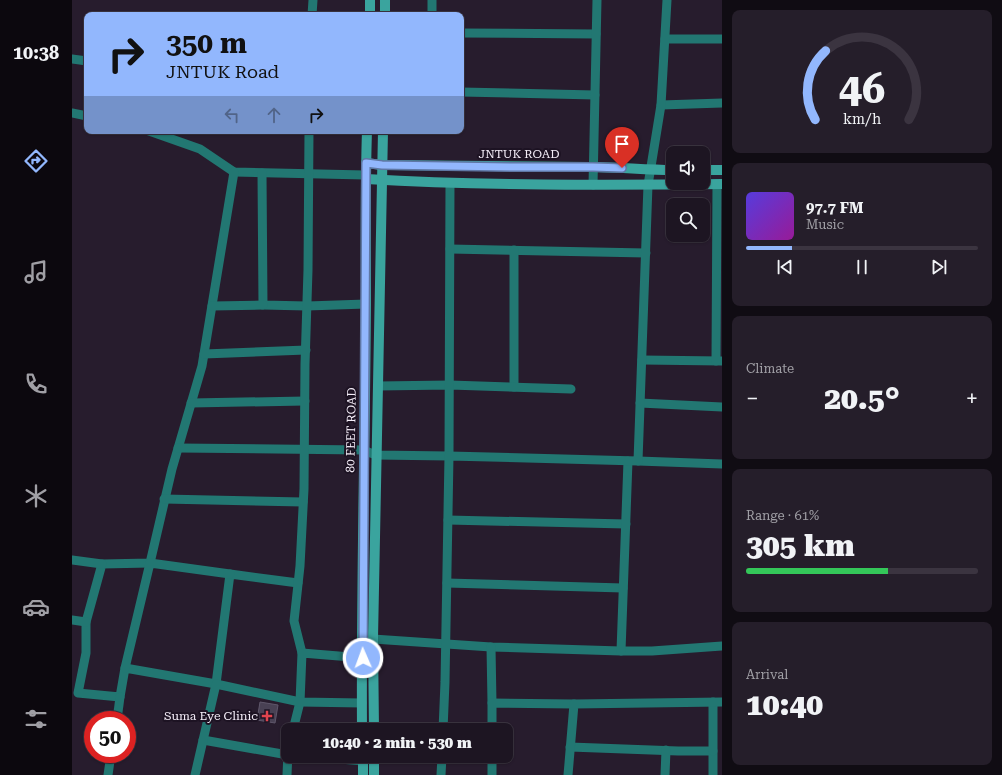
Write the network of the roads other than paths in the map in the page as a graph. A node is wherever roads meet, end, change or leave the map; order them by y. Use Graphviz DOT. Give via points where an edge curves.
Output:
graph roads {
  1 [pos="312,0"];
  2 [pos="370,0"];
  3 [pos="385,0"];
  4 [pos="432,0"];
  5 [pos="597,0"];
  6 [pos="667,0"];
  7 [pos="312,12"];
  8 [pos="370,12"];
  9 [pos="385,12"];
  10 [pos="432,12"];
  11 [pos="464,33"];
  12 [pos="596,34"];
  13 [pos="665,39"];
  14 [pos="722,39"];
  15 [pos="72,59"];
  16 [pos="84,61"];
  17 [pos="464,92"];
  18 [pos="595,95"];
  19 [pos="722,103"];
  20 [pos="661,105"];
  21 [pos="72,113"];
  22 [pos="84,115"];
  23 [pos="158,134"];
  24 [pos="309,134"];
  25 [pos="367,134"];
  26 [pos="383,134"];
  27 [pos="366,163"];
  28 [pos="382,165"];
  29 [pos="593,167"];
  30 [pos="650,170"];
  31 [pos="666,170"];
  32 [pos="710,170"];
  33 [pos="722,170"];
  34 [pos="234,172"];
  35 [pos="262,173"];
  36 [pos="308,173"];
  37 [pos="365,177"];
  38 [pos="381,180"];
  39 [pos="450,183"];
  40 [pos="720,184"];
  41 [pos="593,185"];
  42 [pos="648,185"];
  43 [pos="450,249"];
  44 [pos="514,250"];
  45 [pos="646,253"];
  46 [pos="719,264"];
  47 [pos="366,304"];
  48 [pos="263,305"];
  49 [pos="212,306"];
  50 [pos="307,306"];
  51 [pos="306,350"];
  52 [pos="204,354"];
  53 [pos="642,360"];
  54 [pos="719,361"];
  55 [pos="450,385"];
  56 [pos="378,386"];
  57 [pos="514,387"];
  58 [pos="571,389"];
  59 [pos="305,401"];
  60 [pos="191,403"];
  61 [pos="640,403"];
  62 [pos="722,407"];
  63 [pos="178,448"];
  64 [pos="304,450"];
  65 [pos="363,450"];
  66 [pos="376,455"];
  67 [pos="449,456"];
  68 [pos="628,461"];
  69 [pos="638,461"];
  70 [pos="722,464"];
  71 [pos="164,499"];
  72 [pos="303,502"];
  73 [pos="448,520"];
  74 [pos="626,524"];
  75 [pos="72,560"];
  76 [pos="150,563"];
  77 [pos="102,564"];
  78 [pos="230,574"];
  79 [pos="298,583"];
  80 [pos="447,583"];
  81 [pos="623,588"];
  82 [pos="72,620"];
  83 [pos="86,622"];
  84 [pos="373,639"];
  85 [pos="445,644"];
  86 [pos="722,646"];
  87 [pos="491,647"];
  88 [pos="621,651"];
  89 [pos="302,653"];
  90 [pos="363,658"];
  91 [pos="125,668"];
  92 [pos="216,684"];
  93 [pos="75,692"];
  94 [pos="120,697"];
  95 [pos="300,702"];
  96 [pos="718,702"];
  97 [pos="362,703"];
  98 [pos="492,703"];
  99 [pos="574,704"];
  100 [pos="118,711"];
  101 [pos="295,723"];
  102 [pos="362,723"];
  103 [pos="374,723"];
  104 [pos="443,723"];
  105 [pos="492,723"];
  106 [pos="203,740"];
  107 [pos="570,747"];
  108 [pos="666,750"];
  109 [pos="713,751"];
  110 [pos="281,753"];
  111 [pos="110,763"];
  112 [pos="287,763"];
  113 [pos="363,763"];
  114 [pos="374,763"];
  115 [pos="442,763"];
  116 [pos="492,763"];
  117 [pos="108,775"];
  118 [pos="194,775"];
  119 [pos="286,775"];
  120 [pos="363,775"];
  121 [pos="374,775"];
  122 [pos="441,775"];
  123 [pos="492,775"];
  124 [pos="568,775"];
  125 [pos="665,775"];
  126 [pos="714,775"];
  1 -- 7 [label="street"];
  2 -- 8 [label="main road"];
  3 -- 9 [label="main road"];
  4 -- 10 [label="street"];
  5 -- 12 [label="street"];
  6 -- 13 [label="street"];
  11 -- 12 [label="street"];
  12 -- 18 [label="street"];
  13 -- 14 [label="street"];
  13 -- 20 [label="street"];
  15 -- 16 [label="street"];
  17 -- 18 [label="street"];
  18 -- 29 [label="street"];
  19 -- 20 [label="street"];
  20 -- 30 [label="street"];
  21 -- 22 [label="street"];
  23 -- 34 [label="street" via="200,149"];
  24 -- 36 [label="street"];
  25 -- 27 [label="main road, 80 FEET ROAD"];
  26 -- 28 [label="main road"];
  27 -- 28 [label="main road, JNTUK ROAD"];
  27 -- 37 [label="main road, 80 FEET ROAD"];
  28 -- 29 [label="main road, JNTUK ROAD"];
  28 -- 38 [label="main road"];
  29 -- 30 [label="main road, JNTUK ROAD"];
  29 -- 41 [label="street"];
  30 -- 31 [label="main road, JNTUK ROAD"];
  30 -- 42 [label="street"];
  32 -- 33 [label="main road"];
  34 -- 35 [label="street"];
  34 -- 49 [label="street"];
  35 -- 36 [label="street"];
  35 -- 48 [label="street"];
  36 -- 37 [label="street"];
  36 -- 50 [label="street"];
  37 -- 38 [label="main road"];
  37 -- 47 [label="main road, 80 FEET ROAD"];
  38 -- 39 [label="main road"];
  38 -- 56 [label="main road"];
  39 -- 41 [label="main road"];
  39 -- 43 [label="street"];
  40 -- 42 [label="main road"];
  40 -- 46 [label="street"];
  41 -- 42 [label="main road"];
  42 -- 45 [label="street"];
  43 -- 44 [label="street"];
  43 -- 55 [label="street"];
  44 -- 45 [label="street"];
  44 -- 57 [label="street"];
  45 -- 53 [label="street"];
  46 -- 54 [label="street"];
  47 -- 50 [label="street"];
  47 -- 65 [label="main road, 80 FEET ROAD"];
  48 -- 49 [label="street"];
  48 -- 50 [label="street"];
  49 -- 52 [label="street"];
  50 -- 51 [label="street"];
  51 -- 52 [label="street"];
  51 -- 59 [label="street"];
  52 -- 60 [label="street"];
  53 -- 54 [label="street"];
  53 -- 61 [label="street"];
  55 -- 56 [label="street"];
  55 -- 57 [label="street"];
  55 -- 67 [label="street"];
  56 -- 66 [label="main road"];
  57 -- 58 [label="street"];
  59 -- 60 [label="street"];
  59 -- 64 [label="street"];
  60 -- 63 [label="street"];
  61 -- 62 [label="street"];
  61 -- 69 [label="street"];
  63 -- 64 [label="street"];
  63 -- 71 [label="street"];
  64 -- 65 [label="street"];
  64 -- 72 [label="street"];
  65 -- 66 [label="street"];
  65 -- 90 [label="main road, 80 FEET ROAD"];
  66 -- 67 [label="street"];
  66 -- 84 [label="main road"];
  67 -- 68 [label="street"];
  67 -- 73 [label="street"];
  68 -- 69 [label="street"];
  68 -- 74 [label="street"];
  69 -- 70 [label="street"];
  71 -- 72 [label="street"];
  71 -- 76 [label="street"];
  72 -- 79 [label="street"];
  73 -- 74 [label="street"];
  73 -- 80 [label="street"];
  74 -- 81 [label="street"];
  75 -- 77 [label="street"];
  76 -- 77 [label="street"];
  76 -- 78 [label="street"];
  76 -- 91 [label="street"];
  77 -- 83 [label="street"];
  78 -- 79 [label="street"];
  78 -- 92 [label="street"];
  79 -- 89 [label="street" via="294,621"];
  80 -- 81 [label="street"];
  80 -- 85 [label="street"];
  81 -- 88 [label="street"];
  82 -- 83 [label="street"];
  83 -- 93 [label="street" via="86,653"];
  84 -- 85 [label="street"];
  84 -- 103 [label="main road"];
  85 -- 87 [label="street"];
  85 -- 104 [label="street"];
  86 -- 88 [label="street"];
  87 -- 88 [label="street"];
  87 -- 98 [label="street"];
  89 -- 90 [label="street"];
  89 -- 95 [label="street"];
  90 -- 97 [label="main road, 80 FEET ROAD"];
  91 -- 92 [label="street"];
  91 -- 94 [label="street"];
  92 -- 95 [label="street"];
  92 -- 106 [label="street"];
  93 -- 94 [label="street"];
  94 -- 100 [label="street"];
  95 -- 97 [label="street"];
  95 -- 101 [label="street"];
  96 -- 99 [label="street"];
  96 -- 109 [label="street"];
  97 -- 102 [label="main road, 80 FEET ROAD"];
  98 -- 99 [label="street"];
  98 -- 105 [label="street"];
  99 -- 107 [label="street"];
  106 -- 110 [label="street"];
  106 -- 118 [label="street"];
  107 -- 108 [label="street"];
  107 -- 124 [label="street"];
  108 -- 109 [label="street"];
  108 -- 125 [label="street"];
  109 -- 126 [label="street"];
  111 -- 117 [label="street"];
  112 -- 119 [label="street"];
  113 -- 120 [label="main road"];
  114 -- 121 [label="main road"];
  115 -- 122 [label="street"];
  116 -- 123 [label="street"];
}
